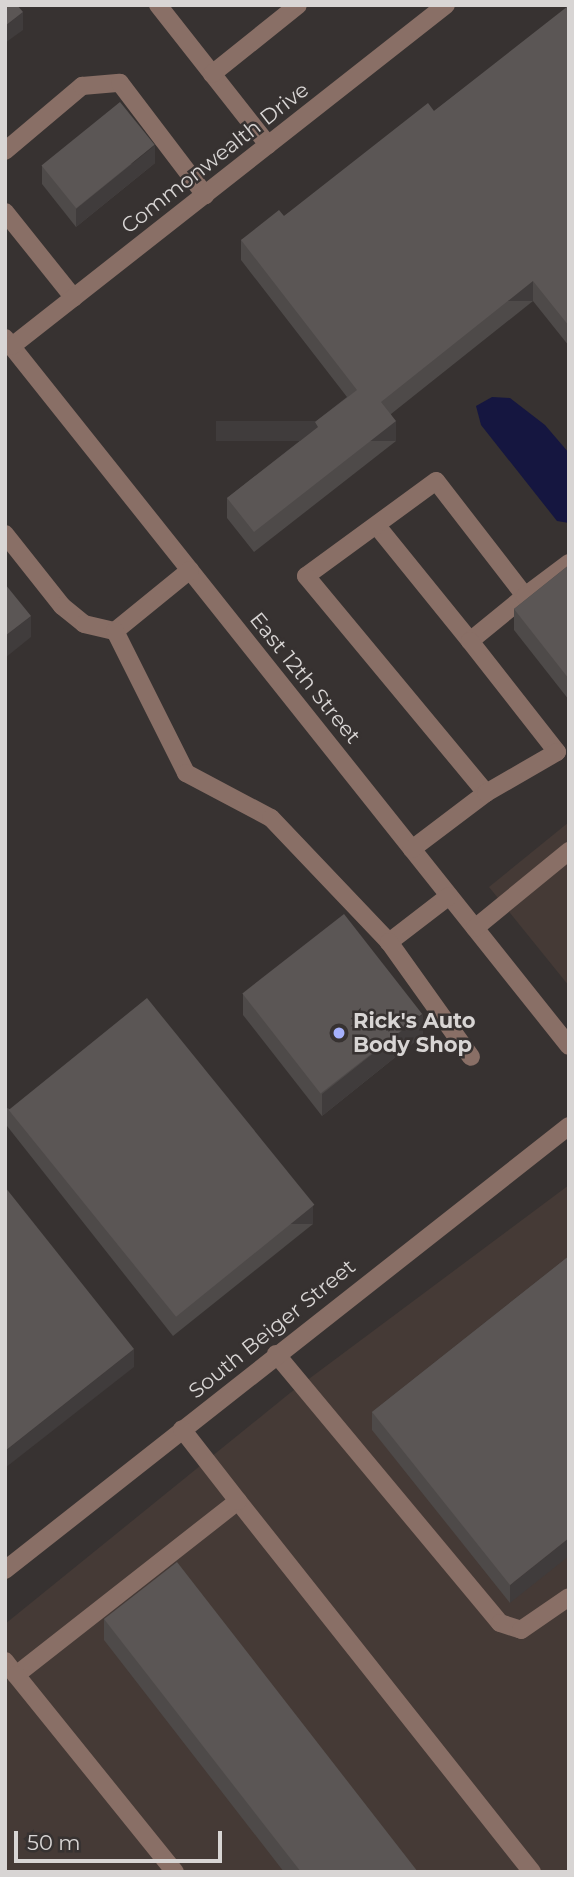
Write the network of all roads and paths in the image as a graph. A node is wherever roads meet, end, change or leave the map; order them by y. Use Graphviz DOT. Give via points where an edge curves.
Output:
graph roads {
  1 [pos="298,5"];
  2 [pos="446,5"];
  3 [pos="162,6"];
  4 [pos="212,74"];
  5 [pos="268,145"];
  6 [pos="5,151"];
  7 [pos="205,195"];
  8 [pos="5,212"];
  9 [pos="74,298"];
  10 [pos="9,342"];
  11 [pos="377,526"];
  12 [pos="5,534"];
  13 [pos="569,562"];
  14 [pos="190,570"];
  15 [pos="525,596"];
  16 [pos="115,631"];
  17 [pos="470,641"];
  18 [pos="563,747"];
  19 [pos="486,793"];
  20 [pos="412,849"];
  21 [pos="569,851"];
  22 [pos="449,896"];
  23 [pos="475,928"];
  24 [pos="389,942"];
  25 [pos="569,1046"];
  26 [pos="471,1057"];
  27 [pos="569,1126"];
  28 [pos="276,1354"];
  29 [pos="182,1429"];
  30 [pos="238,1501"];
  31 [pos="5,1570"];
  32 [pos="569,1597"];
  33 [pos="11,1668"];
  34 [pos="175,1872"];
  35 [pos="532,1872"];
  1 -- 4 [label="street"];
  2 -- 5 [label="street, Commonwealth Drive"];
  3 -- 4 [label="street"];
  4 -- 5 [label="street"];
  5 -- 7 [label="street, Commonwealth Drive"];
  6 -- 7 [label="street" via="82,86 120,83"];
  7 -- 9 [label="street, Commonwealth Drive"];
  8 -- 9 [label="street"];
  9 -- 10 [label="street, Commonwealth Drive"];
  10 -- 14 [label="street, East 12th Street"];
  11 -- 15 [label="street" via="436,481"];
  11 -- 17 [label="street"];
  11 -- 19 [label="street" via="306,576"];
  12 -- 16 [label="street" via="62,606 84,624"];
  13 -- 15 [label="street"];
  14 -- 16 [label="street"];
  14 -- 20 [label="street, East 12th Street"];
  15 -- 17 [label="street"];
  16 -- 24 [label="street" via="186,774 271,818"];
  17 -- 18 [label="street"];
  18 -- 19 [label="street"];
  19 -- 20 [label="street"];
  20 -- 22 [label="street, East 12th Street"];
  21 -- 23 [label="street"];
  22 -- 23 [label="street, East 12th Street"];
  22 -- 24 [label="street"];
  23 -- 25 [label="street, East 12th Street"];
  24 -- 26 [label="street"];
  27 -- 28 [label="street, South Beiger Street"];
  28 -- 29 [label="street, South Beiger Street"];
  28 -- 32 [label="street" via="500,1623 521,1630"];
  29 -- 30 [label="street"];
  29 -- 31 [label="street, South Beiger Street"];
  30 -- 33 [label="street"];
  30 -- 35 [label="street"];
  33 -- 34 [label="street"];
}
